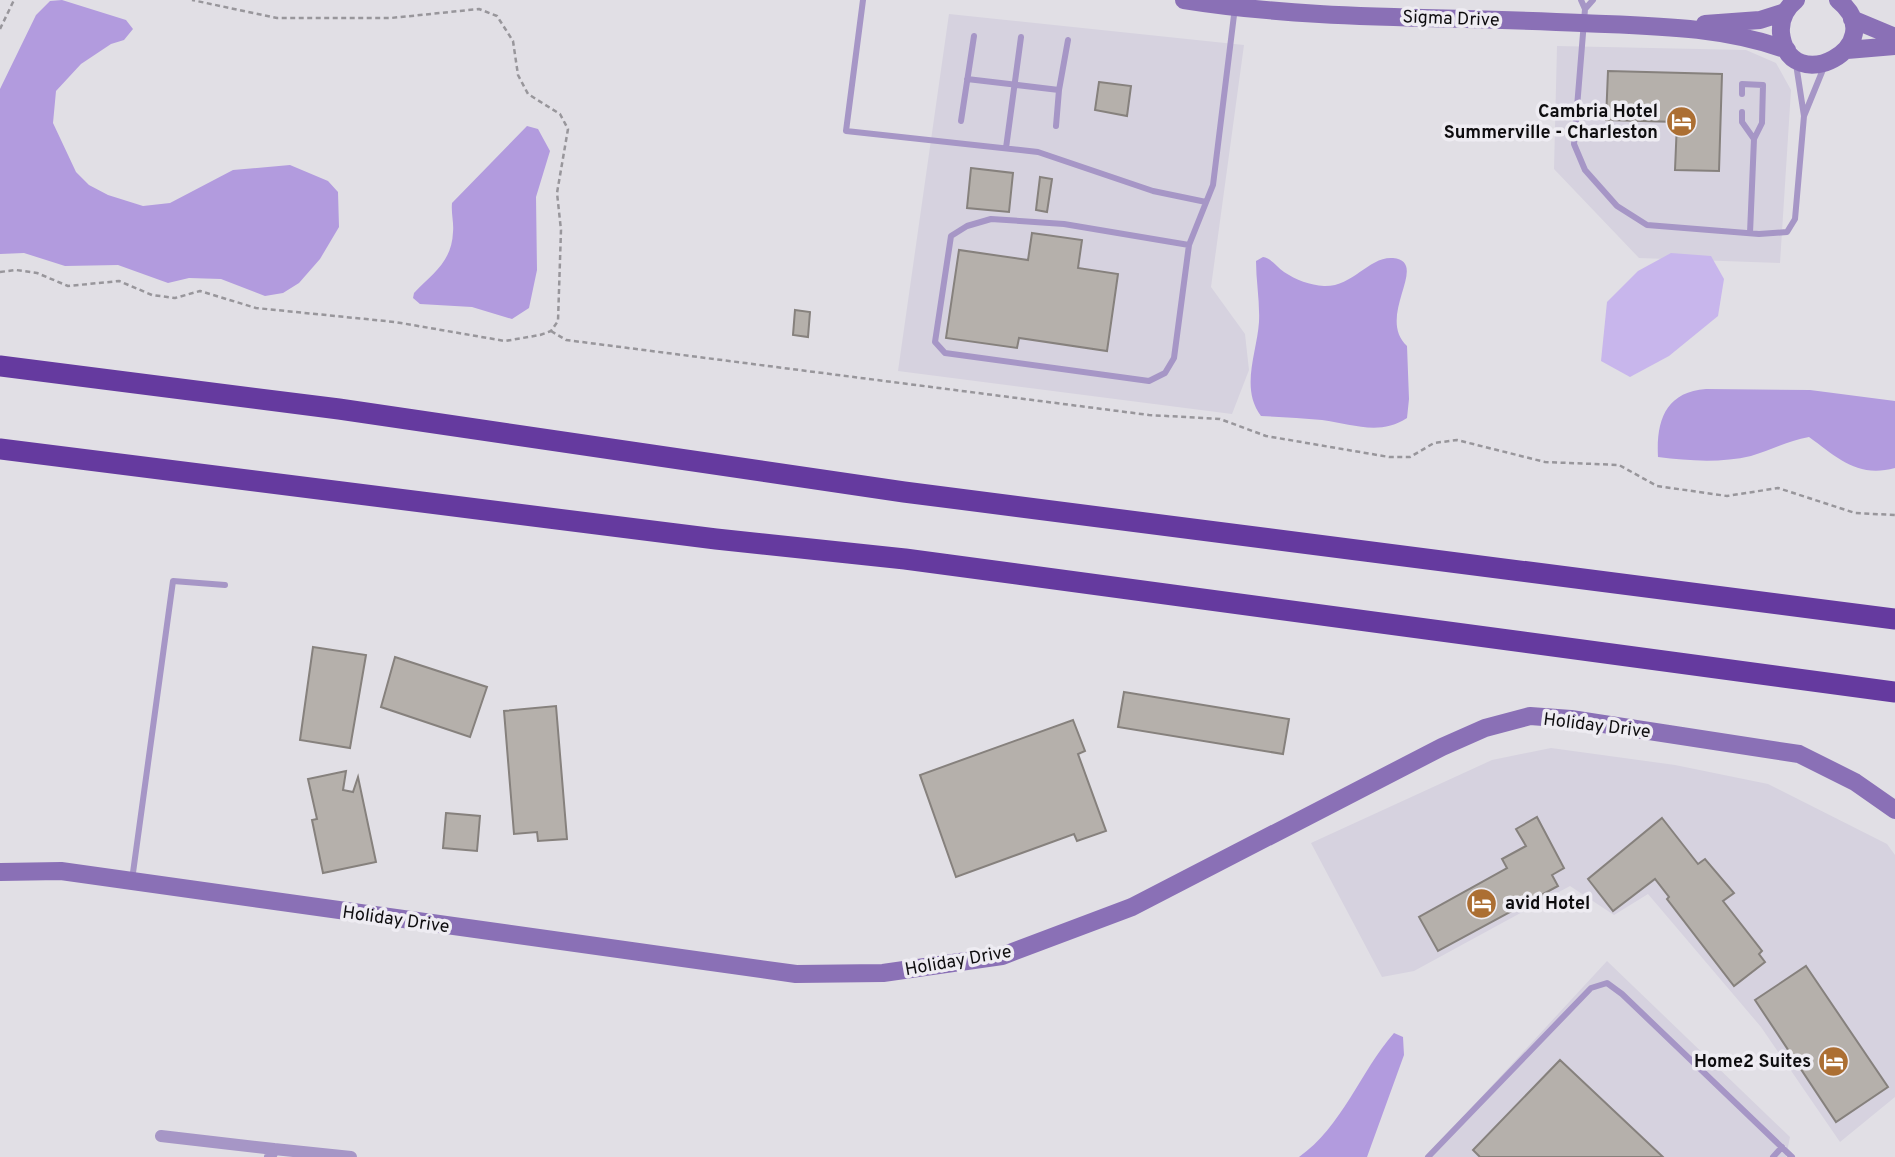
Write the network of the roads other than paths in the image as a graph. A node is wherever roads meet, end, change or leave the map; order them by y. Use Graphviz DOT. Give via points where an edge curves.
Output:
graph roads {
  1 [pos="863,0"];
  2 [pos="1184,0"];
  3 [pos="1581,0"];
  4 [pos="1593,0"];
  5 [pos="1838,0"];
  6 [pos="1226,3"];
  7 [pos="1791,6"];
  8 [pos="1585,16"];
  9 [pos="1852,19"];
  10 [pos="1677,27"];
  11 [pos="974,36"];
  12 [pos="1021,37"];
  13 [pos="1895,37"];
  14 [pos="1068,40"];
  15 [pos="1895,46"];
  16 [pos="1847,50"];
  17 [pos="1791,54"];
  18 [pos="1825,64"];
  19 [pos="967,79"];
  20 [pos="1014,83"];
  21 [pos="1059,90"];
  22 [pos="1742,94"];
  23 [pos="1742,112"];
  24 [pos="1804,116"];
  25 [pos="961,121"];
  26 [pos="1056,126"];
  27 [pos="1754,139"];
  28 [pos="1006,148"];
  29 [pos="1206,202"];
  30 [pos="1750,233"];
  31 [pos="1189,245"];
  32 [pos="0,366"];
  33 [pos="0,449"];
  34 [pos="225,585"];
  35 [pos="1895,619"];
  36 [pos="1895,692"];
  37 [pos="1895,810"];
  38 [pos="0,872"];
  39 [pos="132,881"];
  40 [pos="161,1136"];
  41 [pos="1782,1147"];
  42 [pos="272,1153"];
  43 [pos="351,1157"];
  44 [pos="1428,1157"];
  45 [pos="1773,1157"];
  46 [pos="1792,1157"];
  1 -- 28 [label="lane" via="846,131"];
  2 -- 6 [label="main road, Sigma Drive"];
  3 -- 8 [label="lane"];
  4 -- 8 [label="lane"];
  5 -- 9 [label="main road"];
  6 -- 8 [label="main road, Sigma Drive" via="1411,18"];
  6 -- 29 [label="lane" via="1213,185"];
  7 -- 10 [label="main road, Sigma Drive" via="1760,20"];
  7 -- 17 [label="main road" via="1781,31"];
  8 -- 10 [label="main road, Sigma Drive"];
  8 -- 30 [label="lane" via="1574,144 1585,170 1617,206 1647,225"];
  9 -- 13 [label="main road"];
  9 -- 16 [label="main road"];
  10 -- 17 [label="main road, Sigma Drive" via="1762,41"];
  11 -- 19 [label="lane"];
  12 -- 20 [label="lane"];
  14 -- 21 [label="lane"];
  15 -- 16 [label="main road"];
  16 -- 18 [label="main road"];
  17 -- 18 [label="main road, Sigma Drive" via="1805,64"];
  17 -- 24 [label="lane"];
  18 -- 24 [label="lane"];
  19 -- 20 [label="lane"];
  19 -- 25 [label="lane"];
  20 -- 21 [label="lane"];
  20 -- 28 [label="lane"];
  21 -- 26 [label="lane"];
  22 -- 27 [label="lane" via="1742,85 1763,85 1762,123"];
  23 -- 27 [label="lane" via="1741,122"];
  24 -- 30 [label="lane" via="1795,219 1787,232"];
  27 -- 30 [label="lane"];
  28 -- 29 [label="lane" via="1038,152 1153,191"];
  29 -- 31 [label="lane"];
  31 -- 31 [label="lane" via="1174,358 1165,373 1149,381 945,353 934,342 951,236 967,226 991,219 1064,224"];
  32 -- 35 [label="highway" via="340,409 904,492"];
  33 -- 36 [label="highway" via="905,559"];
  34 -- 39 [label="lane" via="173,581"];
  37 -- 39 [label="main road, Holiday Drive" via="1855,782 1799,754 1530,716 1485,728 1443,747 1132,907 1002,956 883,973 796,974"];
  38 -- 39 [label="main road, Holiday Drive" via="61,872"];
  40 -- 42 [label="street"];
  41 -- 44 [label="lane" via="1607,983 1591,988"];
  41 -- 45 [label="lane"];
  41 -- 46 [label="lane"];
  42 -- 43 [label="street"];
}
